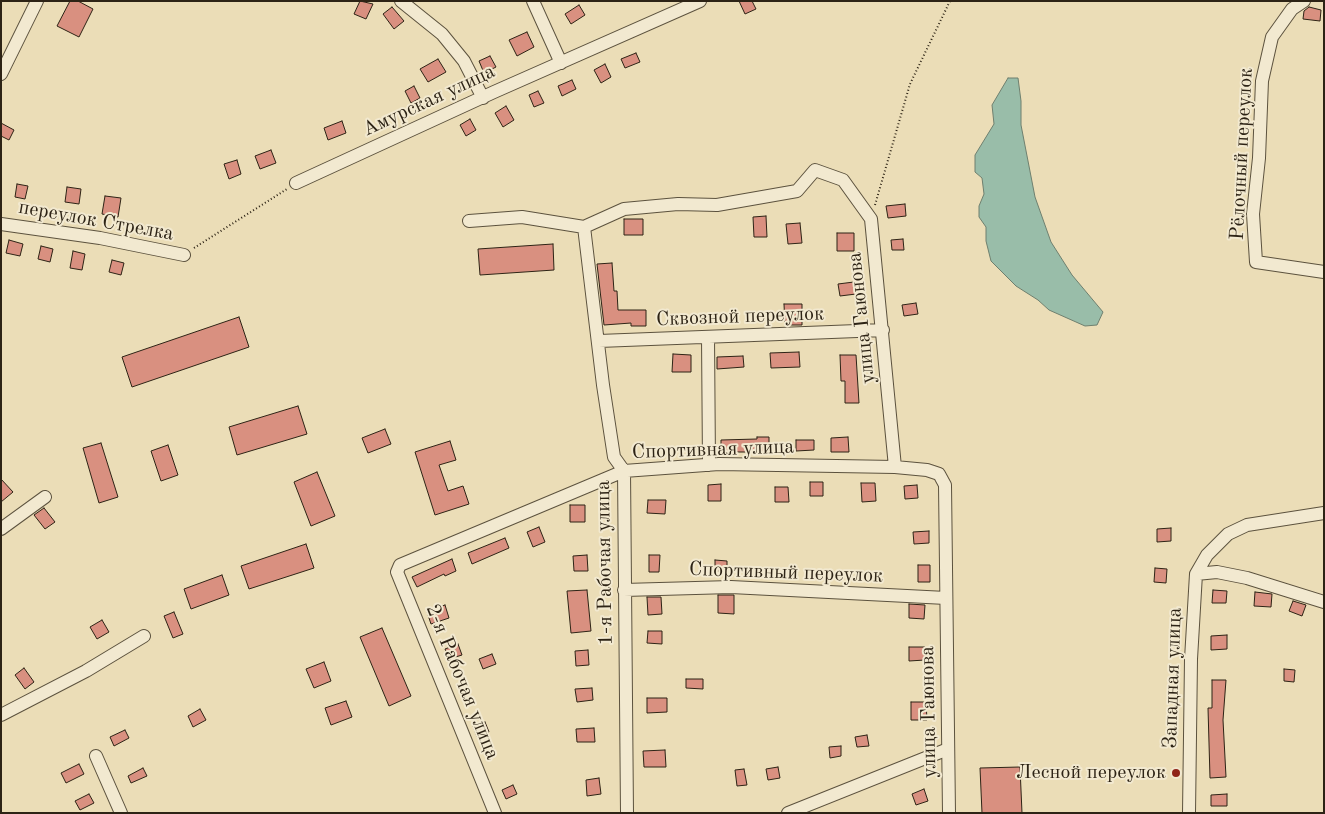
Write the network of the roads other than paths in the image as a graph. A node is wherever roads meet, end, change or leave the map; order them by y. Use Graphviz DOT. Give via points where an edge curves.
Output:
graph roads {
  1 [pos="37,1"];
  2 [pos="401,1"];
  3 [pos="533,1"];
  4 [pos="700,1"];
  5 [pos="1304,1"];
  6 [pos="561,63"];
  7 [pos="1,74"];
  8 [pos="483,98"];
  9 [pos="296,184"];
  10 [pos="469,221"];
  11 [pos="1,224"];
  12 [pos="584,227"];
  13 [pos="184,255"];
  14 [pos="1324,272"];
  15 [pos="883,330"];
  16 [pos="708,337"];
  17 [pos="598,341"];
  18 [pos="709,465"];
  19 [pos="895,466"];
  20 [pos="624,471"];
  21 [pos="45,497"];
  22 [pos="1324,513"];
  23 [pos="1,529"];
  24 [pos="400,565"];
  25 [pos="1196,574"];
  26 [pos="624,590"];
  27 [pos="946,598"];
  28 [pos="1324,602"];
  29 [pos="144,636"];
  30 [pos="1,715"];
  31 [pos="948,749"];
  32 [pos="96,756"];
  33 [pos="121,813"];
  34 [pos="494,813"];
  35 [pos="627,813"];
  36 [pos="788,813"];
  37 [pos="949,813"];
  38 [pos="1189,813"];
  1 -- 7 [label="street"];
  2 -- 8 [label="street" via="442,34 464,62"];
  3 -- 6 [label="street"];
  4 -- 6 [label="street, Амурская улица"];
  5 -- 14 [label="street, Рёлочный переулок" via="1292,9 1272,36 1262,81 1253,214 1256,262"];
  6 -- 8 [label="street, Амурская улица"];
  8 -- 9 [label="street, Амурская улица"];
  10 -- 12 [label="street" via="522,217"];
  11 -- 13 [label="street, переулок Стрелка" via="100,238"];
  12 -- 15 [label="street, улица Гаюнова" via="624,209 678,204 717,205 796,191 815,170 843,180 870,219"];
  12 -- 17 [label="street, 1-я Рабочая улица"];
  15 -- 16 [label="street, Сквозной переулок"];
  15 -- 19 [label="street, улица Гаюнова"];
  16 -- 17 [label="street, Сквозной переулок"];
  16 -- 18 [label="street"];
  17 -- 20 [label="street, 1-я Рабочая улица" via="614,457"];
  18 -- 19 [label="street, Спортивная улица"];
  18 -- 20 [label="street, Спортивная улица"];
  19 -- 27 [label="street, улица Гаюнова" via="939,474 945,486"];
  20 -- 24 [label="street, Спортивная улица"];
  20 -- 26 [label="street, 1-я Рабочая улица"];
  21 -- 23 [label="street"];
  22 -- 25 [label="street" via="1247,525 1228,534 1207,555"];
  24 -- 34 [label="street, 2-я Рабочая улица" via="397,572"];
  25 -- 28 [label="street" via="1217,572 1247,578"];
  25 -- 38 [label="street, Западная улица" via="1191,659"];
  26 -- 27 [label="street, Спортивный переулок" via="731,587"];
  26 -- 35 [label="street, 1-я Рабочая улица"];
  27 -- 31 [label="street, улица Гаюнова"];
  29 -- 30 [label="street" via="86,672"];
  31 -- 36 [label="street"];
  31 -- 37 [label="street, улица Гаюнова"];
  32 -- 33 [label="street"];
}
